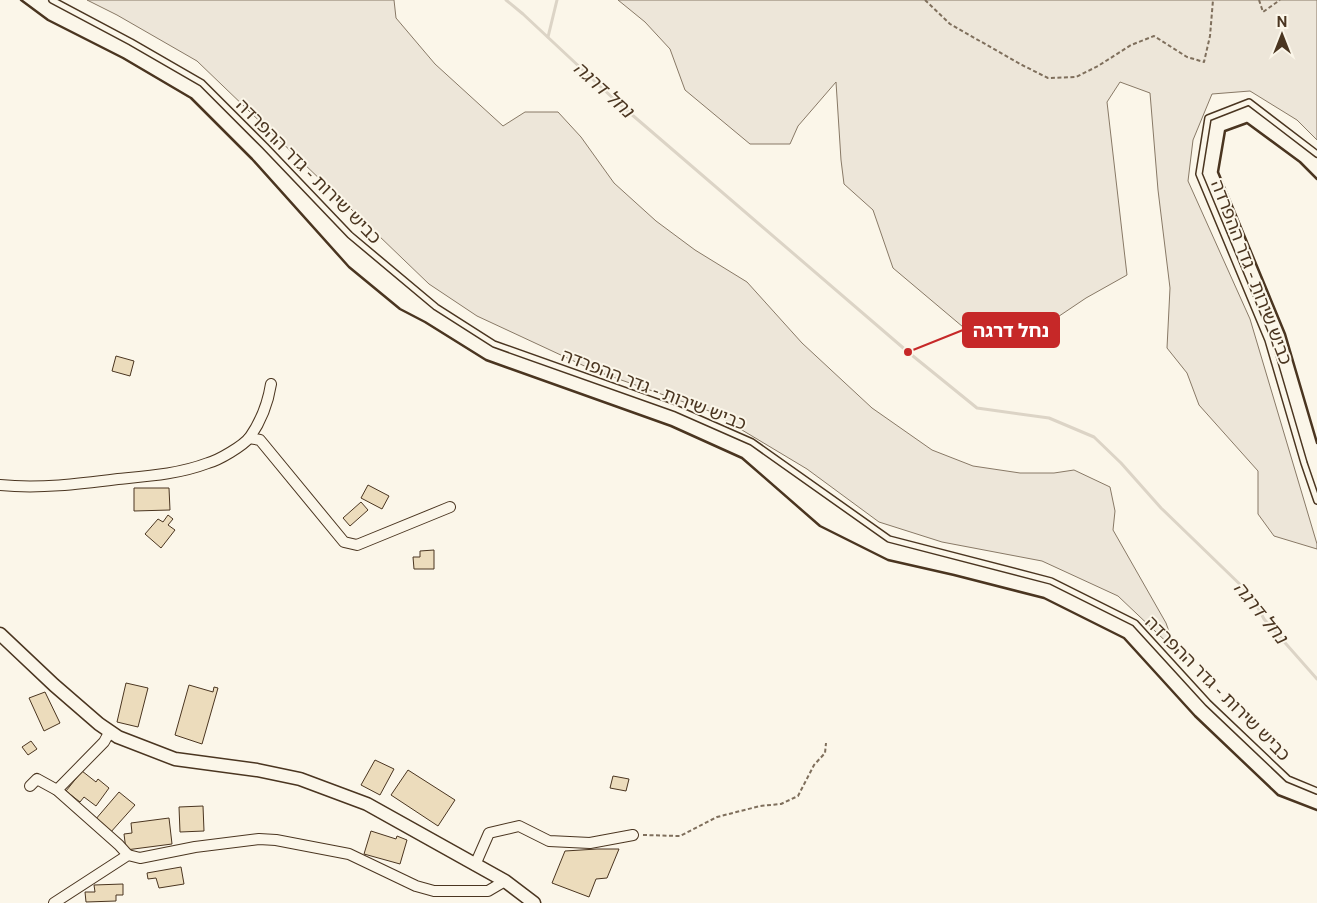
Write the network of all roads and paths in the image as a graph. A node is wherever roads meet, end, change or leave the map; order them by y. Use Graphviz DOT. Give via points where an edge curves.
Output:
graph roads {
  1 [pos="52,0"];
  2 [pos="925,0"];
  3 [pos="1213,0"];
  4 [pos="1259,0"];
  5 [pos="1280,0"];
  6 [pos="1317,154"];
  7 [pos="271,384"];
  8 [pos="249,438"];
  9 [pos="0,485"];
  10 [pos="1317,501"];
  11 [pos="450,507"];
  12 [pos="0,634"];
  13 [pos="110,732"];
  14 [pos="826,744"];
  15 [pos="30,786"];
  16 [pos="57,790"];
  17 [pos="1317,791"];
  18 [pos="633,834"];
  19 [pos="128,855"];
  20 [pos="475,865"];
  21 [pos="505,881"];
  22 [pos="54,903"];
  23 [pos="534,903"];
  1 -- 17 [label="lane, כביש שירות - גדר ההפרדה" via="202,83 350,235 436,308 494,344 678,409 752,442 889,539 1051,581 1135,623 1208,703 1288,779"];
  2 -- 3 [label="path" via="950,24 1048,78 1076,77 1131,45 1154,36 1187,57 1204,62"];
  4 -- 5 [label="path" via="1263,12"];
  6 -- 10 [label="lane, כביש שירות - גדר ההפרדה" via="1250,102 1208,118 1199,174 1268,340"];
  7 -- 8 [label="street" via="266,406"];
  8 -- 9 [label="street" via="211,463 161,475 68,485"];
  8 -- 11 [label="street" via="260,440 344,542 357,545"];
  12 -- 13 [label="street"];
  13 -- 16 [label="street"];
  13 -- 20 [label="street" via="175,759 300,779 367,804"];
  14 -- 18 [label="path" via="825,753 814,765 798,796 781,804 760,806 717,818 680,836"];
  15 -- 16 [label="street" via="37,779"];
  16 -- 19 [label="street"];
  18 -- 20 [label="street" via="590,843 549,841 519,826 489,833"];
  19 -- 21 [label="street" via="140,858 195,847 276,840 349,854 416,886 434,891 488,891"];
  19 -- 22 [label="street"];
  20 -- 21 [label="street"];
  21 -- 23 [label="street"];
}
